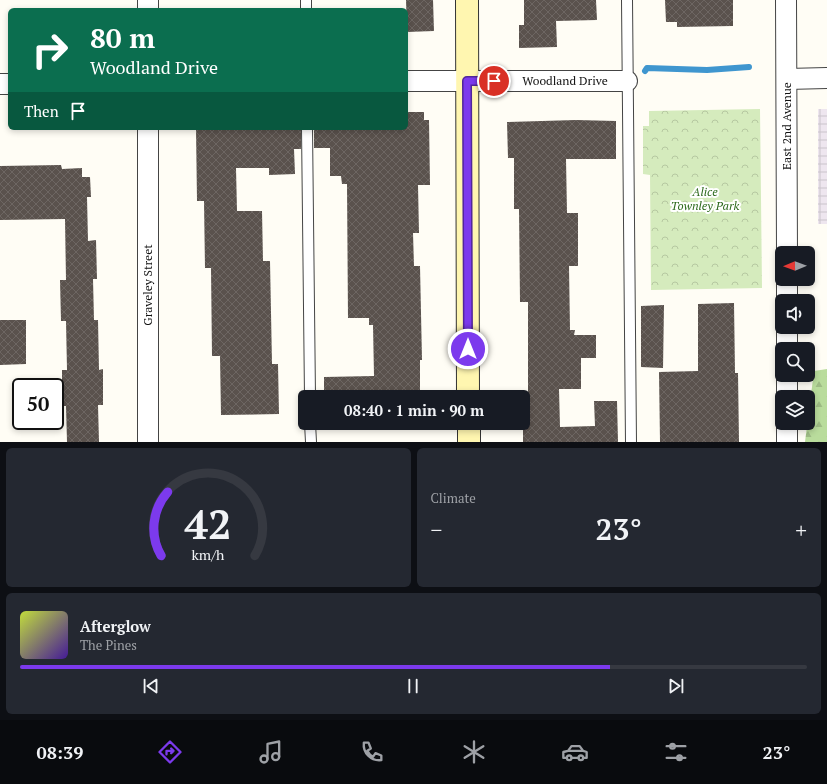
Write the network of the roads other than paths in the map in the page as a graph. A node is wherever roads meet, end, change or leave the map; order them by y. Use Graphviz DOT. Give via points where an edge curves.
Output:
graph roads {
  1 [pos="466,0"];
  2 [pos="627,0"];
  3 [pos="786,0"];
  4 [pos="827,78"];
  5 [pos="787,79"];
  6 [pos="408,81"];
  7 [pos="467,81"];
  8 [pos="627,81"];
  9 [pos="148,130"];
  10 [pos="307,130"];
  11 [pos="787,246"];
  12 [pos="310,390"];
  13 [pos="468,390"];
  14 [pos="310,430"];
  15 [pos="469,430"];
  16 [pos="787,430"];
  17 [pos="148,442"];
  18 [pos="311,442"];
  19 [pos="469,442"];
  20 [pos="631,442"];
  21 [pos="787,442"];
  1 -- 7 [label="main road"];
  2 -- 8 [label="lane"];
  3 -- 5 [label="street, East 2nd Avenue"];
  4 -- 5 [label="street"];
  5 -- 11 [label="street, East 2nd Avenue"];
  6 -- 7 [label="street, Woodland Drive"];
  7 -- 8 [label="street, Woodland Drive"];
  7 -- 13 [label="main road"];
  8 -- 20 [label="lane"];
  9 -- 17 [label="street, Graveley Street"];
  10 -- 12 [label="lane"];
  14 -- 18 [label="lane"];
  15 -- 19 [label="main road"];
  16 -- 21 [label="street"];
}
